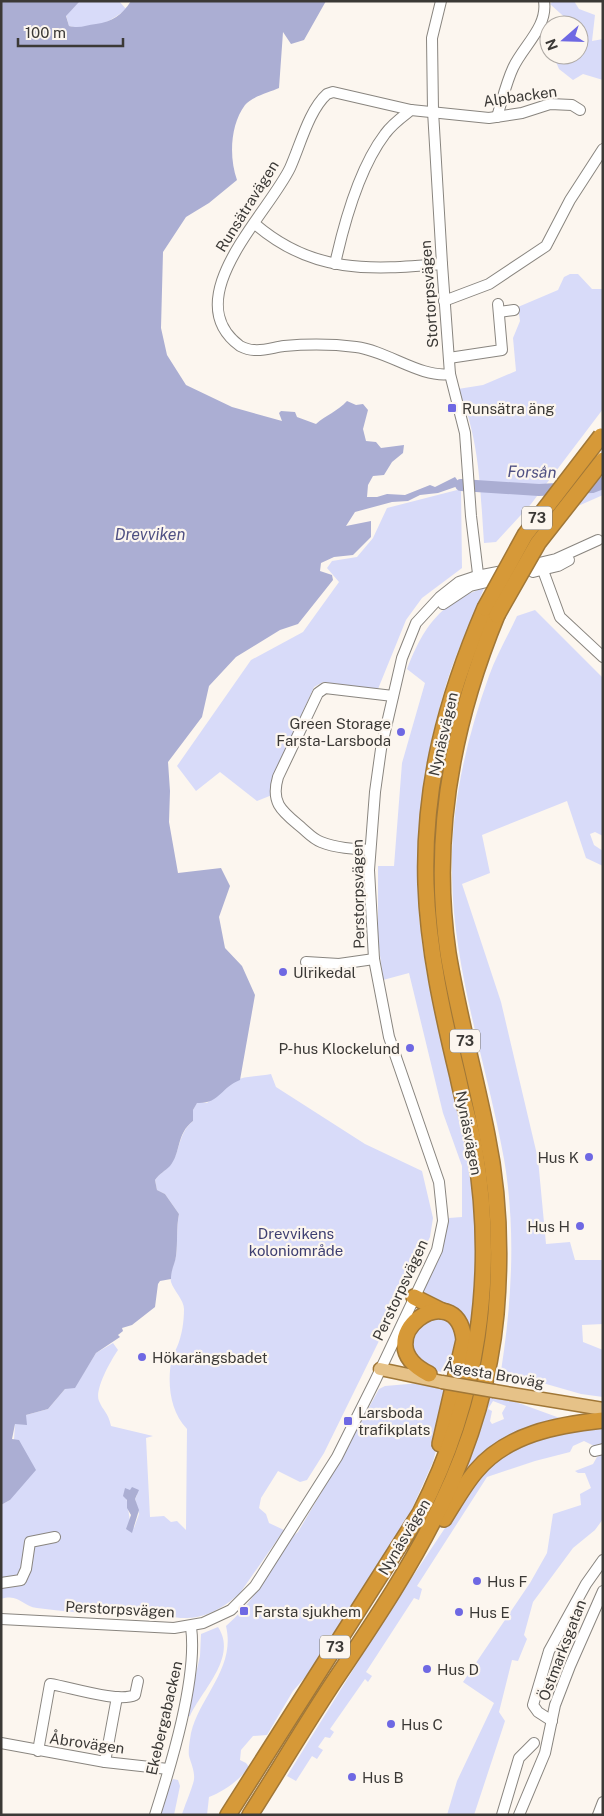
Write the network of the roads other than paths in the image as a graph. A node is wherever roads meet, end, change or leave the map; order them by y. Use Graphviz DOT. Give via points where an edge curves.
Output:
graph roads {
  1 [pos="441,1"];
  2 [pos="544,1"];
  3 [pos="410,110"];
  4 [pos="580,110"];
  5 [pos="433,111"];
  6 [pos="498,117"];
  7 [pos="603,149"];
  8 [pos="255,224"];
  9 [pos="335,264"];
  10 [pos="442,264"];
  11 [pos="444,301"];
  12 [pos="514,310"];
  13 [pos="449,358"];
  14 [pos="450,374"];
  15 [pos="602,435"];
  16 [pos="603,460"];
  17 [pos="601,538"];
  18 [pos="545,566"];
  19 [pos="478,579"];
  20 [pos="491,611"];
  21 [pos="603,657"];
  22 [pos="393,696"];
  23 [pos="370,850"];
  24 [pos="374,958"];
  25 [pos="306,962"];
  26 [pos="414,1297"];
  27 [pos="442,1311"];
  28 [pos="381,1367"];
  29 [pos="438,1378"];
  30 [pos="585,1404"];
  31 [pos="603,1404"];
  32 [pos="603,1409"];
  33 [pos="603,1420"];
  34 [pos="579,1424"];
  35 [pos="420,1513"];
  36 [pos="55,1537"];
  37 [pos="603,1560"];
  38 [pos="1,1583"];
  39 [pos="603,1591"];
  40 [pos="383,1610"];
  41 [pos="1,1619"];
  42 [pos="191,1626"];
  43 [pos="138,1681"];
  44 [pos="117,1697"];
  45 [pos="552,1721"];
  46 [pos="1,1743"];
  47 [pos="534,1743"];
  48 [pos="38,1750"];
  49 [pos="105,1762"];
  50 [pos="168,1769"];
  51 [pos="603,1802"];
  52 [pos="155,1815"];
  53 [pos="228,1815"];
  54 [pos="250,1815"];
  55 [pos="502,1815"];
  56 [pos="519,1815"];
  57 [pos="598,1815"];
  1 -- 5 [label="street, Stortorpsvägen" via="432,38"];
  2 -- 6 [label="street" via="545,11 532,40 513,67"];
  3 -- 5 [label="street, Runsätravägen"];
  3 -- 8 [label="street, Runsätravägen" via="333,92 327,94 302,137 289,169"];
  3 -- 9 [label="street" via="385,134 371,159 345,219"];
  4 -- 6 [label="street, Alpbacken" via="572,104 550,104"];
  5 -- 6 [label="street, Alpbacken"];
  5 -- 10 [label="street, Stortorpsvägen"];
  7 -- 11 [label="street" via="570,200 546,246 489,284"];
  8 -- 9 [label="street" via="272,239 299,254"];
  8 -- 14 [label="street, Runsätravägen" via="228,261 217,302 224,330 242,347 254,350 303,345 358,347 428,373"];
  9 -- 10 [label="street" via="394,267"];
  10 -- 11 [label="street, Stortorpsvägen"];
  11 -- 13 [label="street, Stortorpsvägen"];
  12 -- 13 [label="street" via="499,308 502,350"];
  13 -- 14 [label="street, Stortorpsvägen"];
  14 -- 19 [label="street, Stortorpsvägen" via="465,433"];
  15 -- 20 [label="highway, Nynäsvägen / 73, bridge" via="525,535"];
  16 -- 20 [label="highway, Nynäsvägen / 73, bridge" via="538,543"];
  17 -- 18 [label="street, Perstorpsvägen"];
  18 -- 19 [label="street, Perstorpsvägen"];
  18 -- 21 [label="street" via="558,603 574,630"];
  19 -- 22 [label="street, Perstorpsvägen" via="430,616 402,658"];
  20 -- 35 [label="highway, Nynäsvägen / 73" via="465,655 446,712 426,835 426,886 433,954 444,1021 475,1150 484,1268 476,1343 461,1415 438,1477"];
  20 -- 40 [label="highway, Nynäsvägen / 73" via="446,792 442,888 453,978 493,1172 498,1249 496,1316 468,1444 437,1518"];
  22 -- 23 [label="street, Perstorpsvägen" via="381,749"];
  22 -- 23 [label="street" via="325,688 318,693 275,789 282,812 318,841 337,847"];
  23 -- 24 [label="street, Perstorpsvägen"];
  24 -- 25 [label="street" via="339,964"];
  24 -- 26 [label="street, Perstorpsvägen" via="389,1037 442,1194 441,1236"];
  26 -- 27 [label="highway"];
  26 -- 28 [label="street, Perstorpsvägen"];
  27 -- 29 [label="highway" via="418,1318 406,1337 411,1360 421,1370"];
  27 -- 35 [label="highway" via="456,1320 464,1340 445,1428"];
  28 -- 29 [label="main road, Ågesta Broväg"];
  28 -- 42 [label="street, Perstorpsvägen" via="336,1457 255,1586 231,1610"];
  29 -- 30 [label="main road, Ågesta Broväg"];
  30 -- 31 [label="main road, Ågesta Broväg"];
  30 -- 32 [label="main road, Ågesta Broväg"];
  30 -- 34 [label="main road" via="589,1414"];
  33 -- 34 [label="highway"];
  34 -- 40 [label="highway" via="529,1435 504,1447 486,1461 468,1482"];
  35 -- 53 [label="highway, Nynäsvägen / 73"];
  36 -- 38 [label="street" via="30,1542 21,1580"];
  37 -- 45 [label="street, Östmarksgatan" via="586,1584 549,1652 533,1705"];
  39 -- 45 [label="street, Östmarksgatan" via="570,1666"];
  40 -- 54 [label="highway, Nynäsvägen / 73"];
  41 -- 42 [label="street, Perstorpsvägen" via="161,1628"];
  42 -- 50 [label="street, Ekebergabacken" via="193,1664"];
  43 -- 44 [label="street" via="135,1695"];
  44 -- 48 [label="street" via="50,1684"];
  44 -- 49 [label="street"];
  45 -- 56 [label="street, Östmarksgatan" via="545,1753"];
  46 -- 48 [label="street, Åbrovägen"];
  47 -- 55 [label="street" via="519,1758"];
  48 -- 49 [label="street, Åbrovägen"];
  49 -- 50 [label="street, Åbrovägen"];
  50 -- 52 [label="street, Ekebergabacken"];
  51 -- 57 [label="street"];
}
